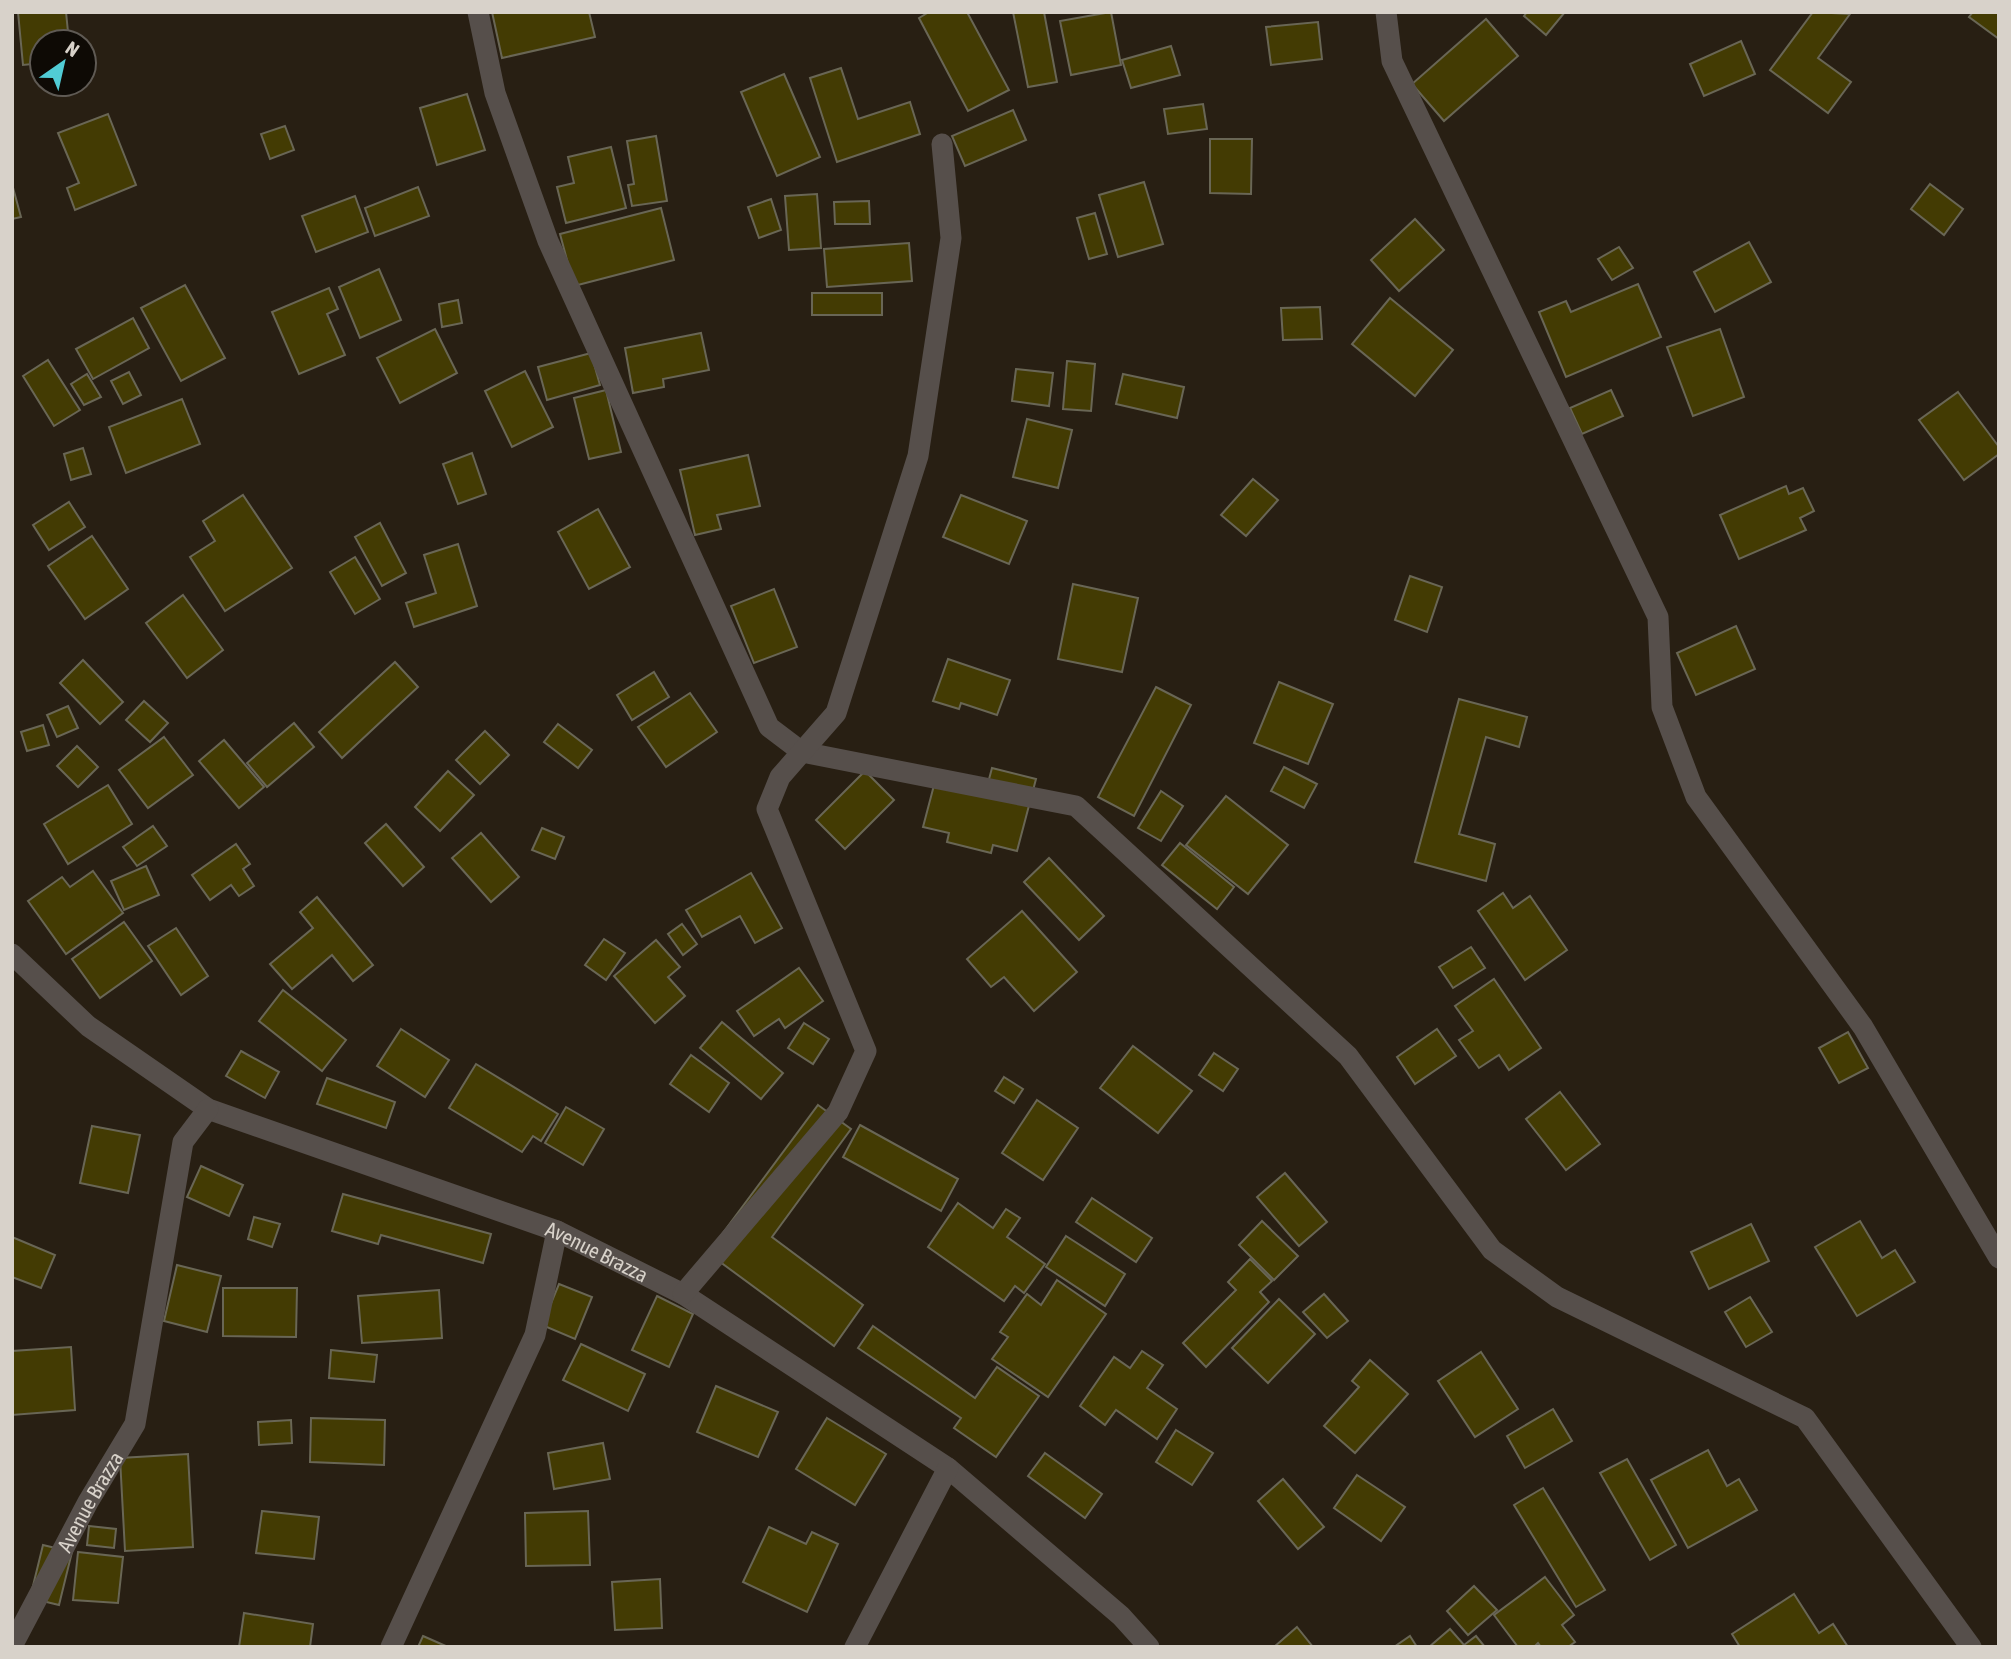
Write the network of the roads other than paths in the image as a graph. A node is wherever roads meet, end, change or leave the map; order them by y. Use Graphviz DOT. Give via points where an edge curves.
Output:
graph roads {
  1 [pos="478,12"];
  2 [pos="1386,12"];
  3 [pos="942,144"];
  4 [pos="802,752"];
  5 [pos="12,954"];
  6 [pos="208,1109"];
  7 [pos="557,1231"];
  8 [pos="1999,1258"];
  9 [pos="682,1294"];
  10 [pos="948,1468"];
  11 [pos="12,1646"];
  12 [pos="391,1647"];
  13 [pos="855,1647"];
  14 [pos="1149,1647"];
  15 [pos="1971,1647"];
  1 -- 4 [label="street" via="495,93 548,241 769,727"];
  2 -- 8 [label="street" via="1392,61 1658,617 1662,706 1696,797 1863,1027"];
  3 -- 4 [label="street" via="951,238 918,456 836,713"];
  4 -- 9 [label="street" via="780,776 767,809 866,1051 838,1112"];
  4 -- 15 [label="street" via="1076,806 1348,1056 1492,1250 1557,1297 1805,1418"];
  5 -- 6 [label="street, Avenue Brazza" via="88,1026"];
  6 -- 7 [label="street, Avenue Brazza"];
  6 -- 11 [label="street, Avenue Brazza" via="183,1142 135,1423"];
  7 -- 9 [label="street, Avenue Brazza"];
  7 -- 12 [label="street" via="535,1335"];
  9 -- 10 [label="street, Avenue Brazza"];
  10 -- 13 [label="street"];
  10 -- 14 [label="street, Avenue Brazza" via="1121,1616"];
}
